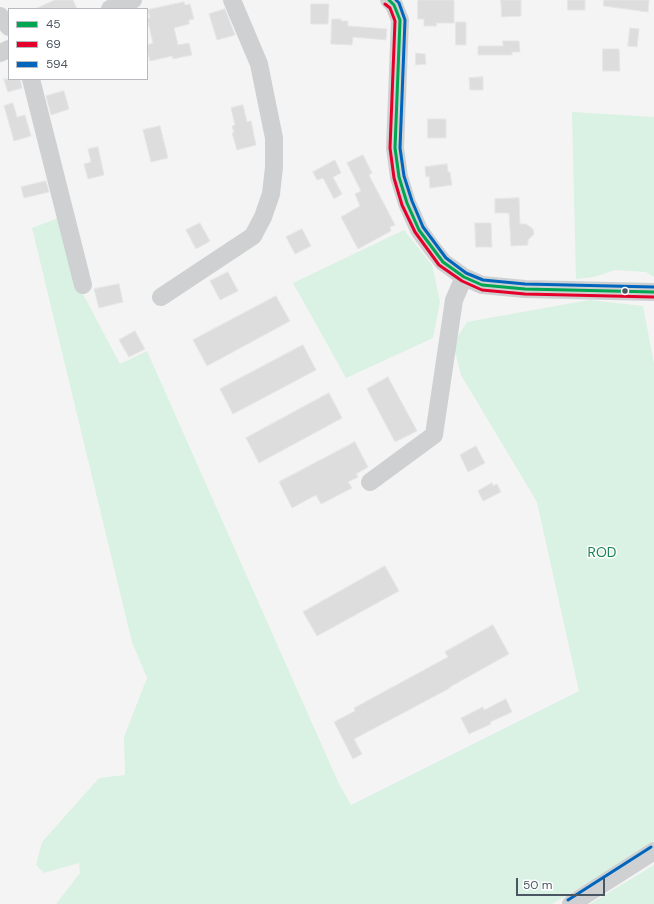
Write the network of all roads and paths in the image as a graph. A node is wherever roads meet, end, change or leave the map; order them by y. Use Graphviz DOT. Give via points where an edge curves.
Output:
graph roads {
  1 [pos="133,0"];
  2 [pos="232,0"];
  3 [pos="390,0"];
  4 [pos="113,8"];
  5 [pos="0,16"];
  6 [pos="8,26"];
  7 [pos="31,80"];
  8 [pos="464,277"];
  9 [pos="83,285"];
  10 [pos="654,292"];
  11 [pos="161,296"];
  12 [pos="370,482"];
  13 [pos="654,851"];
  14 [pos="570,904"];
  1 -- 4 [label="street"];
  2 -- 11 [label="street" via="259,64 274,138 271,194 254,236"];
  3 -- 8 [label="street" via="400,20 395,148 399,177 406,203 419,230 443,262"];
  5 -- 6 [label="street"];
  7 -- 9 [label="street"];
  8 -- 10 [label="street" via="482,285 525,290"];
  8 -- 12 [label="street" via="454,300 434,435"];
  13 -- 14 [label="street"];
}
